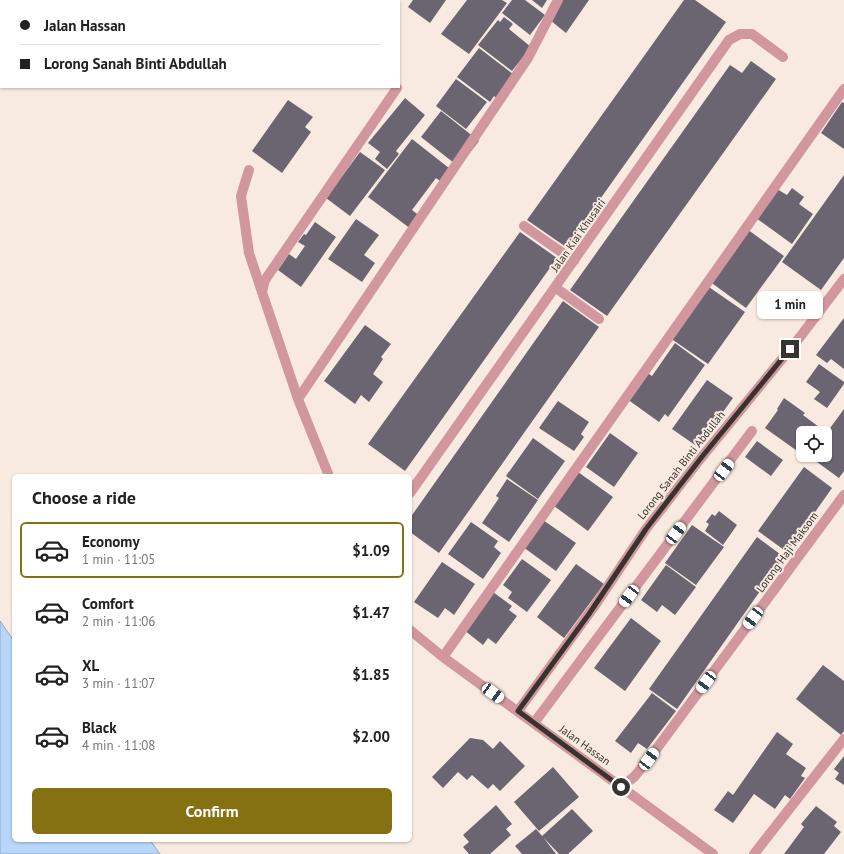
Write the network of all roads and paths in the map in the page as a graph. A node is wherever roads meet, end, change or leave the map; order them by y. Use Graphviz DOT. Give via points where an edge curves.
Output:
graph roads {
  1 [pos="558,0"];
  2 [pos="783,57"];
  3 [pos="396,88"];
  4 [pos="844,89"];
  5 [pos="249,170"];
  6 [pos="524,226"];
  7 [pos="574,262"];
  8 [pos="844,279"];
  9 [pos="556,288"];
  10 [pos="262,292"];
  11 [pos="599,320"];
  12 [pos="298,399"];
  13 [pos="752,431"];
  14 [pos="329,474"];
  15 [pos="412,490"];
  16 [pos="844,495"];
  17 [pos="412,632"];
  18 [pos="443,657"];
  19 [pos="518,711"];
  20 [pos="534,723"];
  21 [pos="844,739"];
  22 [pos="621,787"];
  23 [pos="713,854"];
  24 [pos="754,854"];
  1 -- 12 [label="street" via="528,58"];
  2 -- 7 [label="street, Jalan Kiai Khusairi" via="752,34 740,34 729,40"];
  3 -- 10 [label="street" via="265,280"];
  4 -- 18 [label="street"];
  5 -- 10 [label="street" via="241,196 249,253"];
  6 -- 7 [label="street"];
  7 -- 9 [label="street, Jalan Kiai Khusairi"];
  8 -- 19 [label="street, Lorong Sanah Binti Abdullah" via="646,529 596,604"];
  9 -- 11 [label="street"];
  9 -- 15 [label="street, Jalan Kiai Khusairi"];
  10 -- 12 [label="street"];
  12 -- 14 [label="street"];
  13 -- 20 [label="street"];
  16 -- 22 [label="street, Lorong Haji Maksom" via="649,759 634,777"];
  17 -- 18 [label="street, Jalan Hassan"];
  18 -- 19 [label="street, Jalan Hassan"];
  19 -- 20 [label="street, Jalan Hassan"];
  20 -- 22 [label="street, Jalan Hassan"];
  21 -- 24 [label="street"];
  22 -- 23 [label="street, Jalan Hassan"];
}
